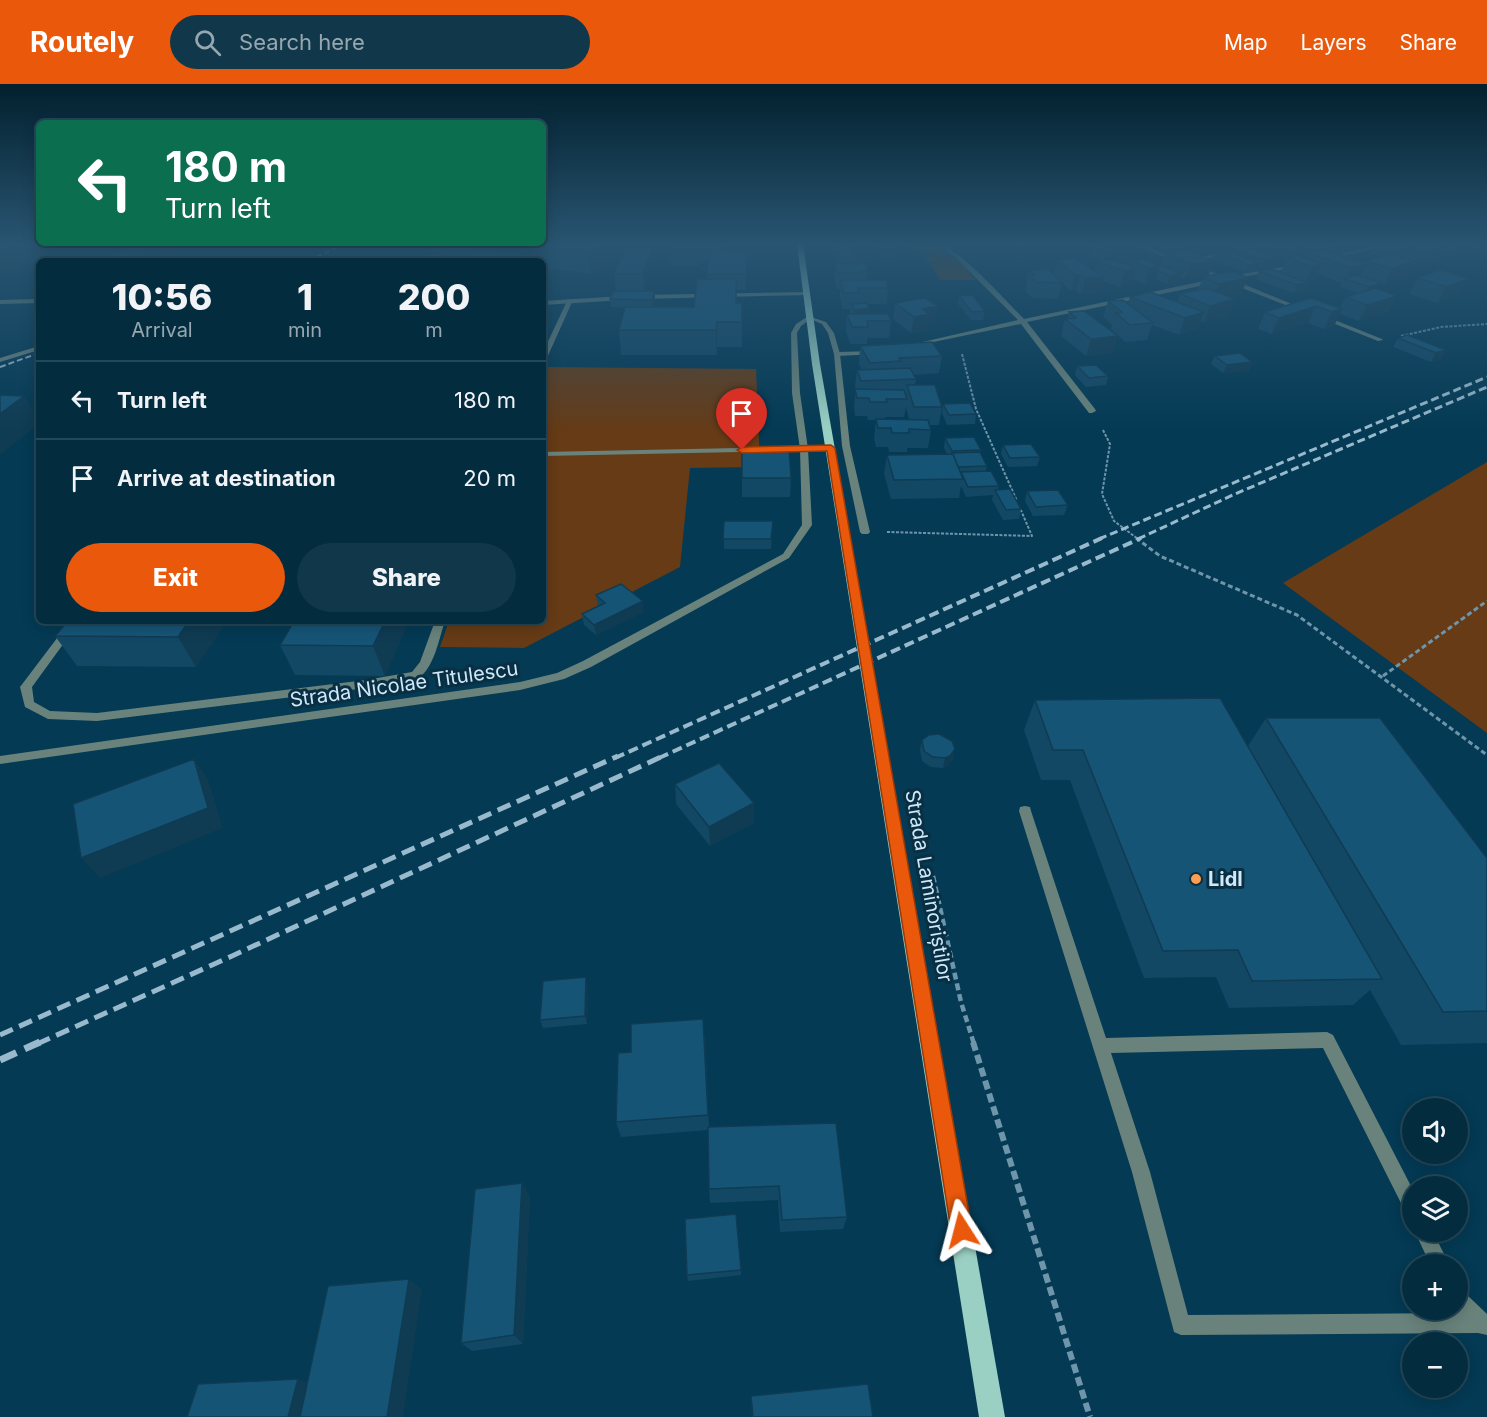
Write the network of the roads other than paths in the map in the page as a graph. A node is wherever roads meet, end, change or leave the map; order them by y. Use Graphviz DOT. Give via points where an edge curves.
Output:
graph roads {
  1 [pos="567,306"];
  2 [pos="808,306"];
  3 [pos="1007,306"];
  4 [pos="1092,306"];
  5 [pos="1293,306"];
  6 [pos="810,317"];
  7 [pos="1023,322"];
  8 [pos="1380,340"];
  9 [pos="906,347"];
  10 [pos="36,349"];
  11 [pos="886,351"];
  12 [pos="546,353"];
  13 [pos="837,354"];
  14 [pos="0,360"];
  15 [pos="1092,411"];
  16 [pos="831,448"];
  17 [pos="804,449"];
  18 [pos="546,454"];
  19 [pos="865,532"];
  20 [pos="73,624"];
  21 [pos="439,624"];
  22 [pos="0,760"];
  23 [pos="1025,811"];
  24 [pos="1100,1046"];
  25 [pos="1402,1187"];
  26 [pos="1468,1310"];
  27 [pos="1484,1325"];
  28 [pos="992,1417"];
  1 -- 12 [label="street"];
  2 -- 6 [label="main road, Strada Laminoriștilor"];
  3 -- 7 [label="street"];
  4 -- 7 [label="street"];
  5 -- 8 [label="street"];
  6 -- 13 [label="street" via="824,323"];
  6 -- 16 [label="main road, Strada Laminoriștilor"];
  6 -- 17 [label="street" via="794,333 796,393"];
  7 -- 9 [label="street"];
  7 -- 15 [label="street"];
  10 -- 14 [label="street"];
  11 -- 13 [label="street"];
  13 -- 19 [label="street" via="846,446"];
  16 -- 17 [label="street"];
  16 -- 28 [label="main road, Strada Laminoriștilor"];
  17 -- 18 [label="street"];
  17 -- 22 [label="street, Strada Nicolae Titulescu" via="807,525 786,556 560,676 520,686"];
  20 -- 21 [label="street" via="26,687 29,704 48,715 97,717 416,675 425,663"];
  23 -- 24 [label="street"];
  24 -- 25 [label="street" via="1327,1040"];
  24 -- 27 [label="street" via="1141,1172 1181,1325"];
  26 -- 27 [label="street"];
}
